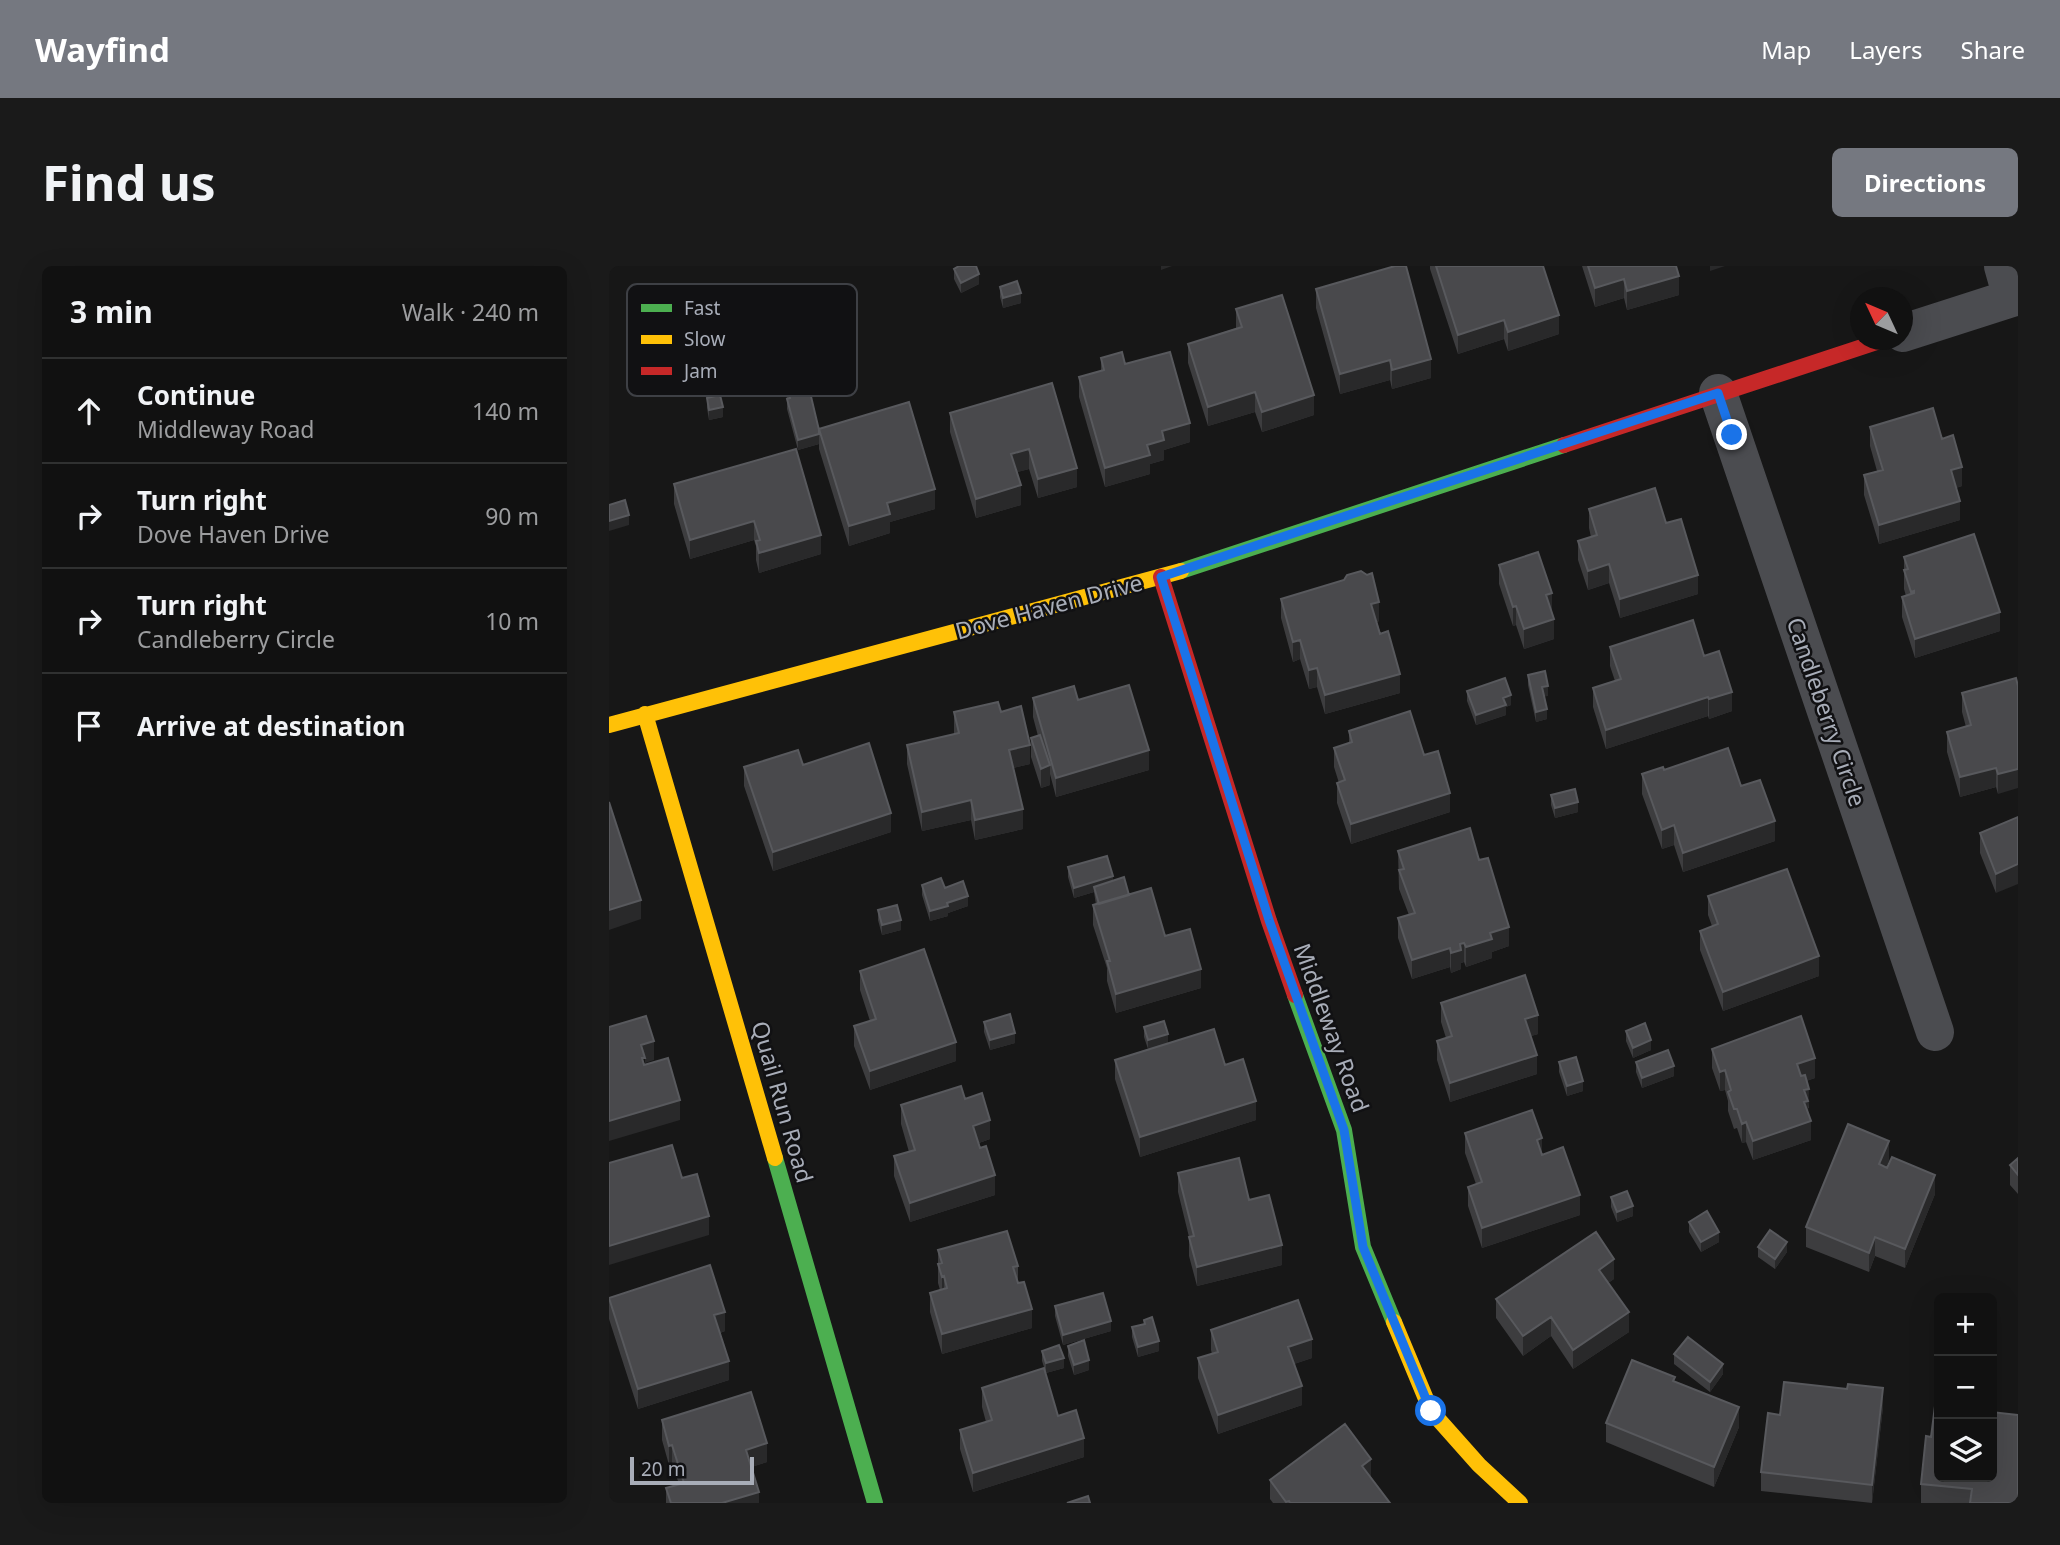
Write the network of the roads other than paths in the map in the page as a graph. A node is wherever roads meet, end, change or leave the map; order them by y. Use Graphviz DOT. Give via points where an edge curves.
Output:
graph roads {
  1 [pos="2011,286"];
  2 [pos="1913,328"];
  3 [pos="1852,350"];
  4 [pos="1718,393"];
  5 [pos="1161,577"];
  6 [pos="645,715"];
  7 [pos="609,725"];
  8 [pos="1934,1032"];
  9 [pos="875,1503"];
  10 [pos="1520,1503"];
  1 -- 2 [label="street"];
  3 -- 4 [label="street, Dove Haven Drive"];
  4 -- 5 [label="street, Dove Haven Drive"];
  4 -- 8 [label="street, Candleberry Circle"];
  5 -- 6 [label="street, Dove Haven Drive"];
  5 -- 10 [label="street, Middleway Road" via="1269,920 1344,1130 1363,1247 1431,1411"];
  6 -- 7 [label="street, Dove Haven Drive"];
  6 -- 9 [label="street, Quail Run Road"];
}
